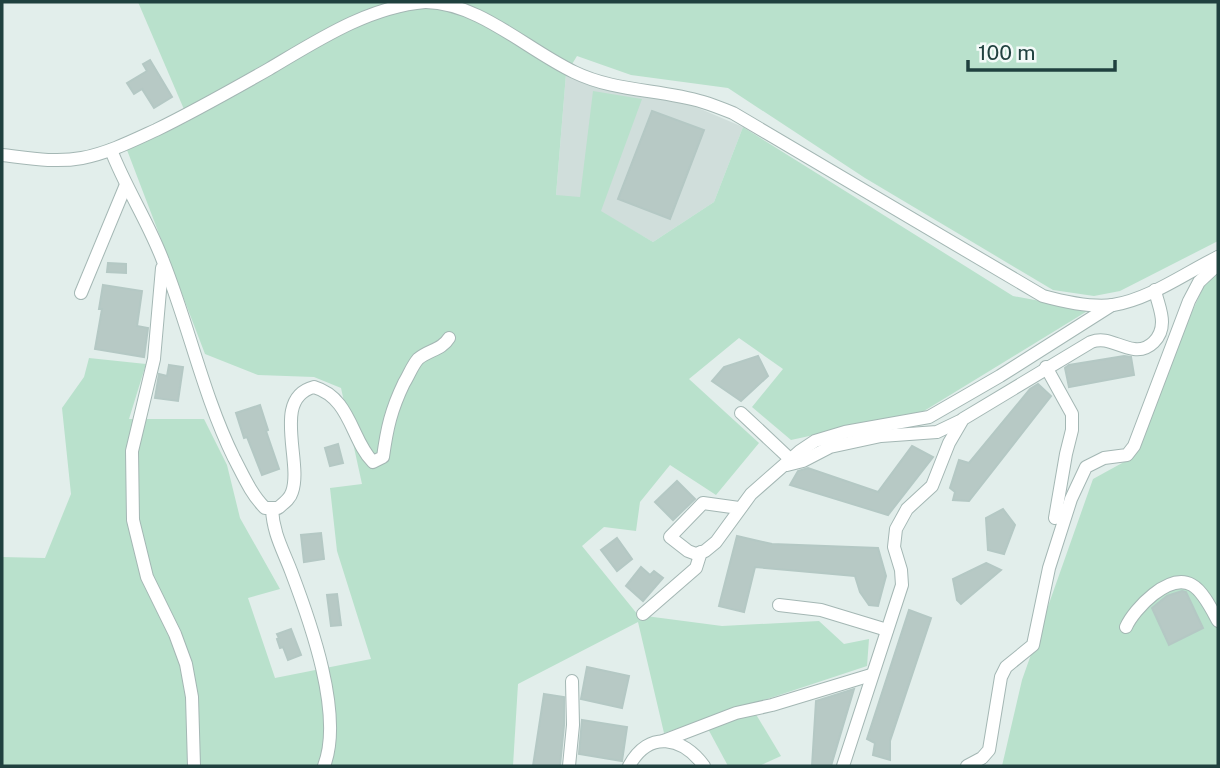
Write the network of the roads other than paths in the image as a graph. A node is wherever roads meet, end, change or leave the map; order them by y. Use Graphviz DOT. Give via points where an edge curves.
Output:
graph roads {
  1 [pos="425,2"];
  2 [pos="111,150"];
  3 [pos="2,155"];
  4 [pos="125,187"];
  5 [pos="162,257"];
  6 [pos="1218,257"];
  7 [pos="1155,290"];
  8 [pos="81,293"];
  9 [pos="1112,305"];
  10 [pos="449,338"];
  11 [pos="1046,367"];
  12 [pos="741,412"];
  13 [pos="963,419"];
  14 [pos="787,463"];
  15 [pos="739,508"];
  16 [pos="272,509"];
  17 [pos="1055,518"];
  18 [pos="701,552"];
  19 [pos="779,605"];
  20 [pos="643,614"];
  21 [pos="1218,621"];
  22 [pos="1126,627"];
  23 [pos="887,630"];
  24 [pos="871,675"];
  25 [pos="572,681"];
  26 [pos="663,741"];
  27 [pos="194,766"];
  28 [pos="324,766"];
  29 [pos="569,766"];
  30 [pos="629,766"];
  31 [pos="704,766"];
  32 [pos="843,766"];
  33 [pos="967,766"];
  1 -- 2 [label="street" via="407,3 356,20 195,111"];
  1 -- 9 [label="street" via="442,2 474,13 555,62 597,81 703,101 733,113 1043,296"];
  2 -- 3 [label="street" via="63,160"];
  2 -- 4 [label="street"];
  4 -- 5 [label="street"];
  4 -- 8 [label="street"];
  5 -- 16 [label="street" via="217,423 253,495"];
  5 -- 27 [label="street" via="155,359 132,451 133,520 147,577 186,664"];
  6 -- 7 [label="street"];
  6 -- 33 [label="street" via="1189,301 1134,446 1127,455 1104,458 1086,467 1049,568 1033,645 1006,667 989,750"];
  7 -- 9 [label="street"];
  7 -- 11 [label="street" via="1162,321 1156,341 1135,349 1097,340"];
  9 -- 14 [label="street" via="937,413 828,436"];
  10 -- 16 [label="street" via="413,365 393,406 383,457 378,461 367,456 349,417 326,393 314,387 297,397 291,414 292,494"];
  11 -- 13 [label="street"];
  11 -- 17 [label="street" via="1072,415"];
  12 -- 14 [label="street"];
  13 -- 14 [label="street" via="937,432 881,436 830,447 803,461"];
  13 -- 23 [label="street" via="932,486 907,509 896,529 894,547 902,585"];
  14 -- 15 [label="street"];
  15 -- 18 [label="street" via="716,542"];
  15 -- 18 [label="street" via="704,503 670,537 688,551"];
  16 -- 28 [label="street" via="275,535 303,605 325,686 330,751"];
  18 -- 20 [label="street" via="696,568"];
  19 -- 23 [label="street" via="821,610"];
  21 -- 22 [label="street" via="1197,589 1186,583 1173,584 1147,599"];
  23 -- 24 [label="street"];
  24 -- 26 [label="street" via="736,713"];
  24 -- 32 [label="street"];
  25 -- 29 [label="street"];
  26 -- 30 [label="street" via="642,751"];
  26 -- 31 [label="street" via="692,750"];
}
